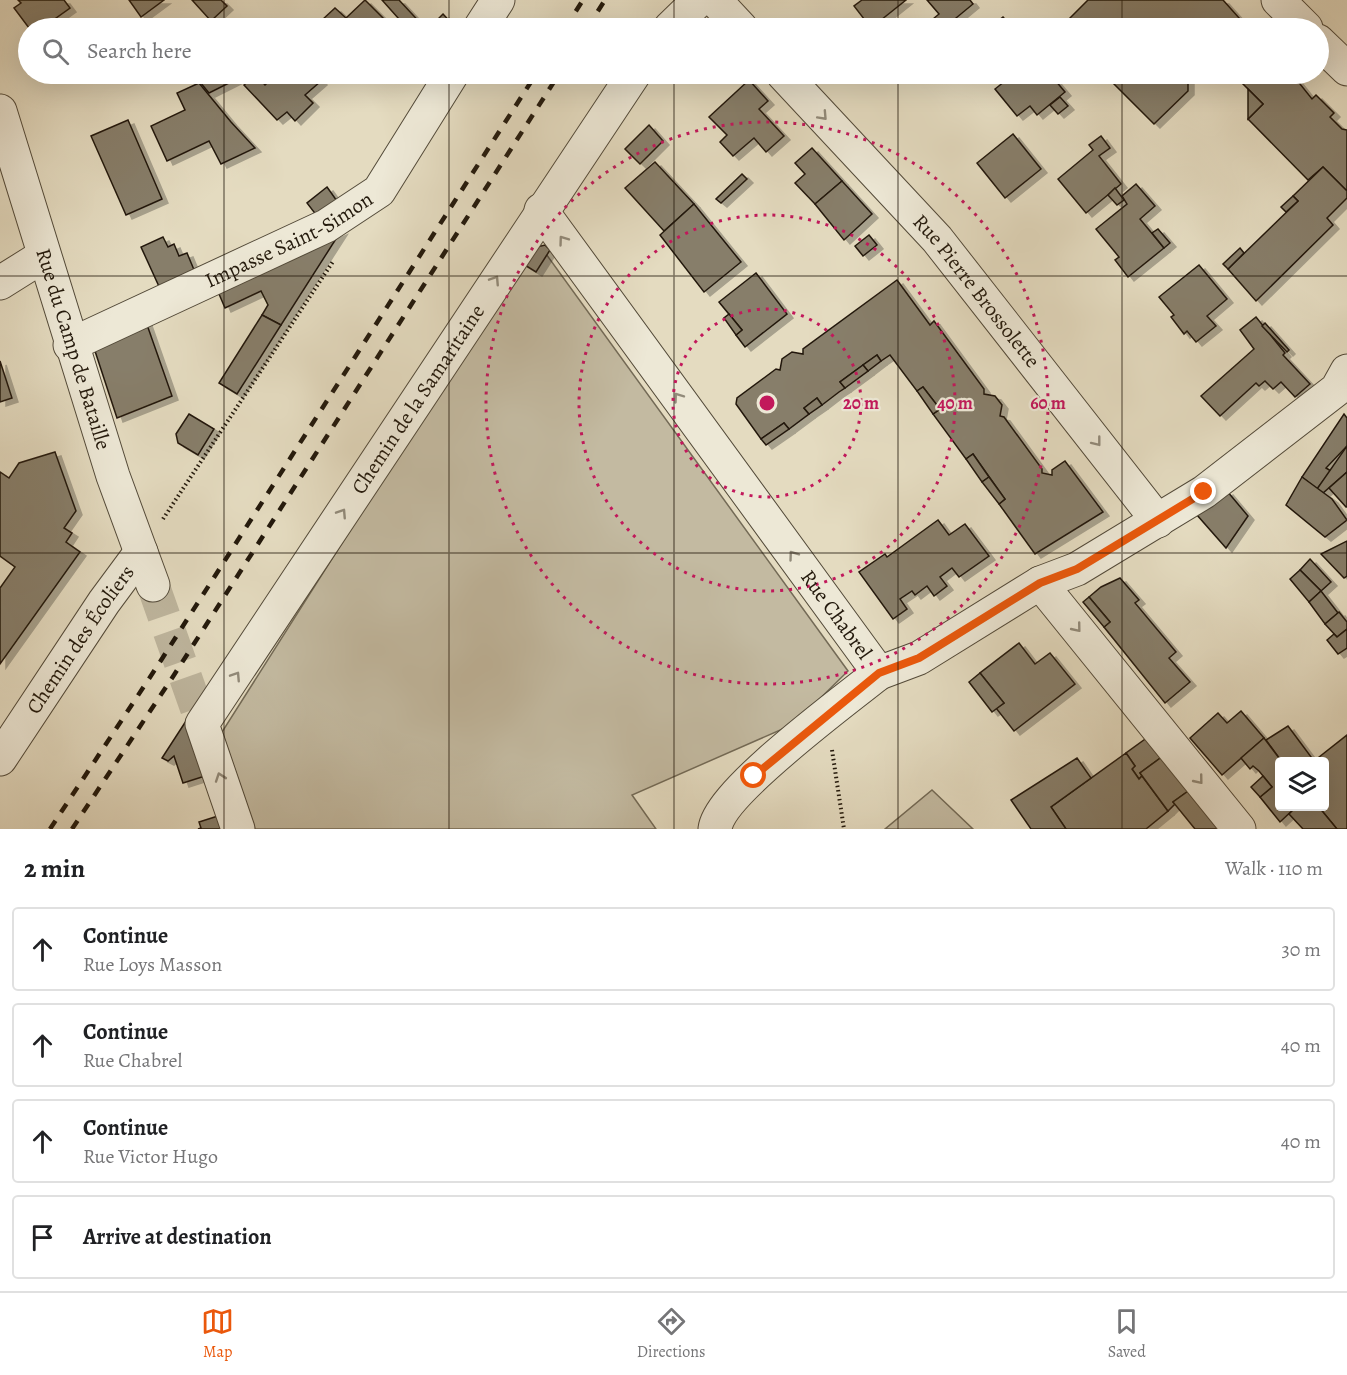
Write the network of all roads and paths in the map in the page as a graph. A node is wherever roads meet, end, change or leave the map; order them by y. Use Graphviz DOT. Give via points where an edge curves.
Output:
graph roads {
  1 [pos="498,0"];
  2 [pos="699,0"];
  3 [pos="715,0"];
  4 [pos="1278,0"];
  5 [pos="486,18"];
  6 [pos="680,18"];
  7 [pos="732,18"];
  8 [pos="1296,18"];
  9 [pos="1329,52"];
  10 [pos="1347,69"];
  11 [pos="446,84"];
  12 [pos="627,84"];
  13 [pos="792,84"];
  14 [pos="0,111"];
  15 [pos="6,153"];
  16 [pos="541,210"];
  17 [pos="340,250"];
  18 [pos="44,256"];
  19 [pos="0,283"];
  20 [pos="70,345"];
  21 [pos="1344,386"];
  22 [pos="1158,520"];
  23 [pos="141,552"];
  24 [pos="1040,583"];
  25 [pos="153,585"];
  26 [pos="879,673"];
  27 [pos="814,725"];
  28 [pos="0,759"];
  29 [pos="238,829"];
  30 [pos="715,829"];
  31 [pos="844,829"];
  32 [pos="1239,829"];
  1 -- 5 [label="street"];
  2 -- 6 [label="street"];
  3 -- 7 [label="street"];
  4 -- 8 [label="street"];
  9 -- 10 [label="street"];
  11 -- 20 [label="street, Impasse Saint-Simon" via="379,191 326,226"];
  12 -- 16 [label="street, Chemin de la Samaritaine"];
  13 -- 22 [label="street, Rue Pierre Brossolette, one-way" via="937,239"];
  14 -- 15 [label="street, Rue du Camp de Bataille"];
  15 -- 18 [label="street, Rue du Camp de Bataille"];
  26 -- 16 [label="street, Rue Chabrel, one-way"];
  29 -- 16 [label="street, Chemin de la Samaritaine, one-way" via="202,724"];
  17 -- 23 [label="path"];
  18 -- 19 [label="street"];
  18 -- 20 [label="street, Rue du Camp de Bataille"];
  20 -- 23 [label="street, Rue du Camp de Bataille"];
  21 -- 22 [label="street, Rue Chabrel" via="1204,492"];
  22 -- 24 [label="street, Rue Chabrel" via="1077,569"];
  23 -- 25 [label="street, Rue du Camp de Bataille"];
  23 -- 28 [label="street, Chemin des Écoliers"];
  24 -- 26 [label="street, Rue Chabrel" via="919,658"];
  24 -- 32 [label="street, one-way"];
  26 -- 27 [label="street"];
  27 -- 30 [label="street" via="754,776 716,818"];
  27 -- 31 [label="path" via="832,747"];
}
